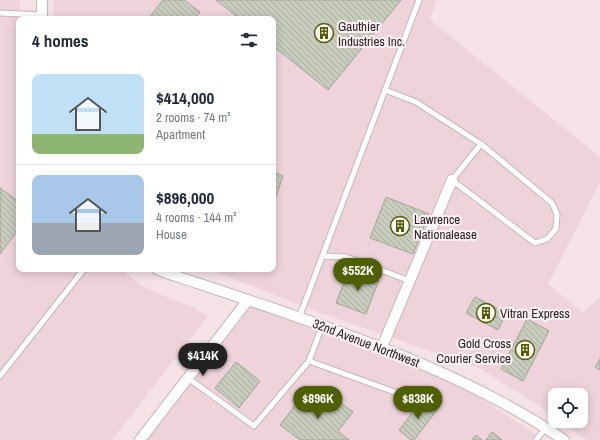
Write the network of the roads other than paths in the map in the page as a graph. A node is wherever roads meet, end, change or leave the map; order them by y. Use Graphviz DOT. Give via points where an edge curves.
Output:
graph roads {
  1 [pos="42,0"];
  2 [pos="420,0"];
  3 [pos="0,13"];
  4 [pos="32,16"];
  5 [pos="42,16"];
  6 [pos="385,90"];
  7 [pos="481,144"];
  8 [pos="452,180"];
  9 [pos="322,256"];
  10 [pos="82,272"];
  11 [pos="166,272"];
  12 [pos="410,281"];
  13 [pos="248,300"];
  14 [pos="299,318"];
  15 [pos="322,326"];
  16 [pos="382,347"];
  17 [pos="309,362"];
  18 [pos="0,376"];
  19 [pos="188,378"];
  20 [pos="400,394"];
  21 [pos="546,428"];
  22 [pos="140,440"];
  23 [pos="536,440"];
  24 [pos="564,440"];
  1 -- 5 [label="street"];
  2 -- 6 [label="lane"];
  3 -- 4 [label="lane"];
  6 -- 7 [label="lane" via="416,102"];
  6 -- 9 [label="lane"];
  7 -- 8 [label="lane"];
  7 -- 8 [label="lane" via="552,203 557,214 556,229 547,239 535,243"];
  8 -- 12 [label="street"];
  9 -- 12 [label="lane" via="346,257"];
  9 -- 14 [label="lane"];
  10 -- 18 [label="lane"];
  11 -- 13 [label="street, 32nd Avenue Northwest"];
  12 -- 16 [label="street"];
  13 -- 14 [label="street, 32nd Avenue Northwest"];
  13 -- 19 [label="street"];
  14 -- 15 [label="street, 32nd Avenue Northwest"];
  15 -- 16 [label="street, 32nd Avenue Northwest"];
  15 -- 17 [label="lane"];
  16 -- 21 [label="street, 32nd Avenue Northwest" via="456,378 511,406"];
  17 -- 19 [label="lane" via="254,426"];
  17 -- 20 [label="lane"];
  19 -- 22 [label="street"];
  21 -- 23 [label="lane"];
  21 -- 24 [label="street, 32nd Avenue Northwest"];
}
